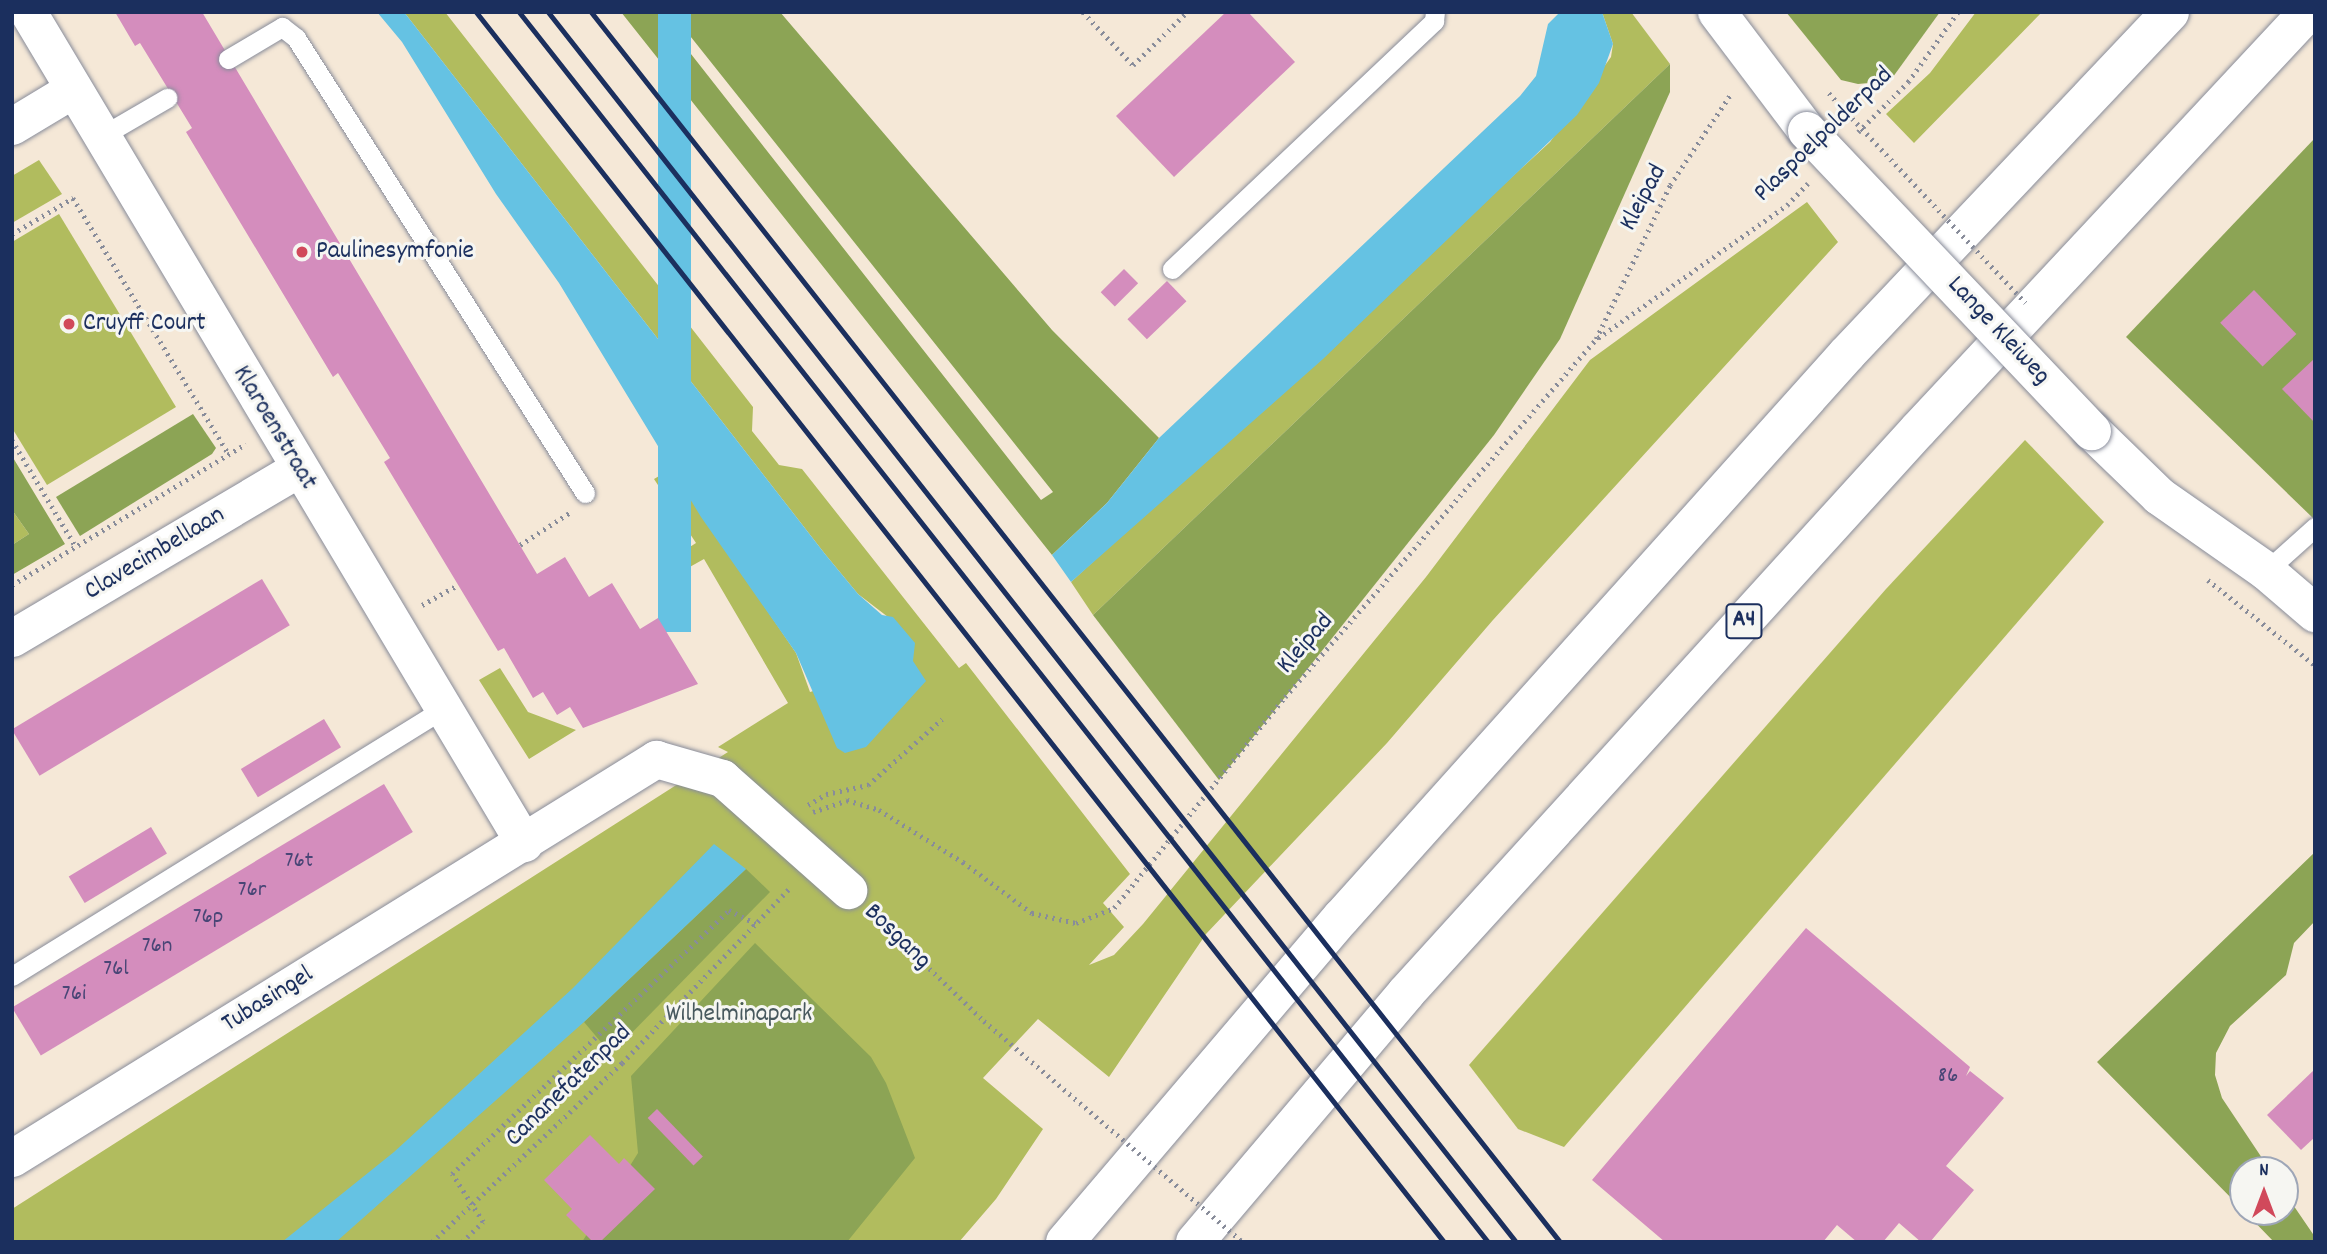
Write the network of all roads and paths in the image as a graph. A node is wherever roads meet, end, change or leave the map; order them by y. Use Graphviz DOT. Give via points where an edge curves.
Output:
graph roads {
  1 [pos="28,12"];
  2 [pos="1083,12"];
  3 [pos="1187,12"];
  4 [pos="1435,12"];
  5 [pos="1717,12"];
  6 [pos="1958,12"];
  7 [pos="2170,12"];
  8 [pos="2308,12"];
  9 [pos="229,59"];
  10 [pos="72,90"];
  11 [pos="1732,93"];
  12 [pos="167,98"];
  13 [pos="1838,103"];
  14 [pos="12,126"];
  15 [pos="100,137"];
  16 [pos="1852,139"];
  17 [pos="1815,177"];
  18 [pos="12,234"];
  19 [pos="1979,250"];
  20 [pos="1172,268"];
  21 [pos="1596,339"];
  22 [pos="274,428"];
  23 [pos="12,440"];
  24 [pos="229,455"];
  25 [pos="298,469"];
  26 [pos="585,493"];
  27 [pos="2315,527"];
  28 [pos="520,545"];
  29 [pos="76,547"];
  30 [pos="2266,571"];
  31 [pos="12,585"];
  32 [pos="2236,602"];
  33 [pos="2315,613"];
  34 [pos="12,638"];
  35 [pos="2315,665"];
  36 [pos="443,709"];
  37 [pos="942,719"];
  38 [pos="780,830"];
  39 [pos="524,843"];
  40 [pos="816,862"];
  41 [pos="848,890"];
  42 [pos="756,924"];
  43 [pos="12,976"];
  44 [pos="12,1158"];
  45 [pos="472,1207"];
  46 [pos="432,1242"];
  47 [pos="462,1242"];
  48 [pos="1065,1242"];
  49 [pos="1195,1242"];
  50 [pos="1243,1242"];
  1 -- 10 [label="street, Klaroenstraat"];
  2 -- 3 [label="path" via="1133,65"];
  4 -- 20 [label="lane" via="1434,21"];
  5 -- 30 [label="main road, Lange Kleiweg, bridge" via="1807,131 2092,430 2159,496"];
  6 -- 16 [label="path, Plaspoelpolderpad" via="1908,82"];
  7 -- 48 [label="main road" via="1847,354 1341,918"];
  8 -- 49 [label="main road, A4" via="1909,440 1406,993"];
  9 -- 26 [label="lane" via="282,27 296,38"];
  10 -- 14 [label="street"];
  10 -- 15 [label="street, Klaroenstraat"];
  11 -- 21 [label="path, Kleipad" via="1670,185"];
  12 -- 15 [label="lane"];
  13 -- 19 [label="path, Lange Kleiweg, bridge"];
  15 -- 22 [label="street, Klaroenstraat"];
  17 -- 21 [label="path, Plaspoelpolderpad" via="1787,205"];
  18 -- 24 [label="path" via="73,198"];
  21 -- 38 [label="path, Kleipad" via="1285,697 1114,908 1076,923 1032,914 963,862 879,810 847,800"];
  22 -- 24 [label="path"];
  22 -- 25 [label="street, Klaroenstraat"];
  23 -- 29 [label="path"];
  24 -- 29 [label="path"];
  25 -- 34 [label="street, Clavecimbellaan"];
  25 -- 36 [label="street, Klaroenstraat"];
  26 -- 28 [label="path" via="564,519"];
  27 -- 30 [label="lane"];
  29 -- 31 [label="path"];
  30 -- 33 [label="main road, Lange Kleiweg"];
  32 -- 35 [label="path"];
  36 -- 39 [label="street, Klaroenstraat"];
  36 -- 43 [label="lane"];
  37 -- 38 [label="path" via="868,785 827,794"];
  38 -- 39 [label="street, Bosgang" via="722,778 656,759"];
  38 -- 40 [label="street, Bosgang"];
  39 -- 44 [label="street, Tubasingel"];
  40 -- 41 [label="street, Bosgang"];
  40 -- 42 [label="path, Cananefatenpad"];
  41 -- 50 [label="path, Bosgang, bridge" via="984,1021"];
  42 -- 45 [label="path, Cananefatenpad" via="622,1063"];
  42 -- 45 [label="path" via="729,911 452,1174"];
  45 -- 46 [label="path, Cananefatenpad"];
  45 -- 47 [label="path" via="484,1222"];
}
